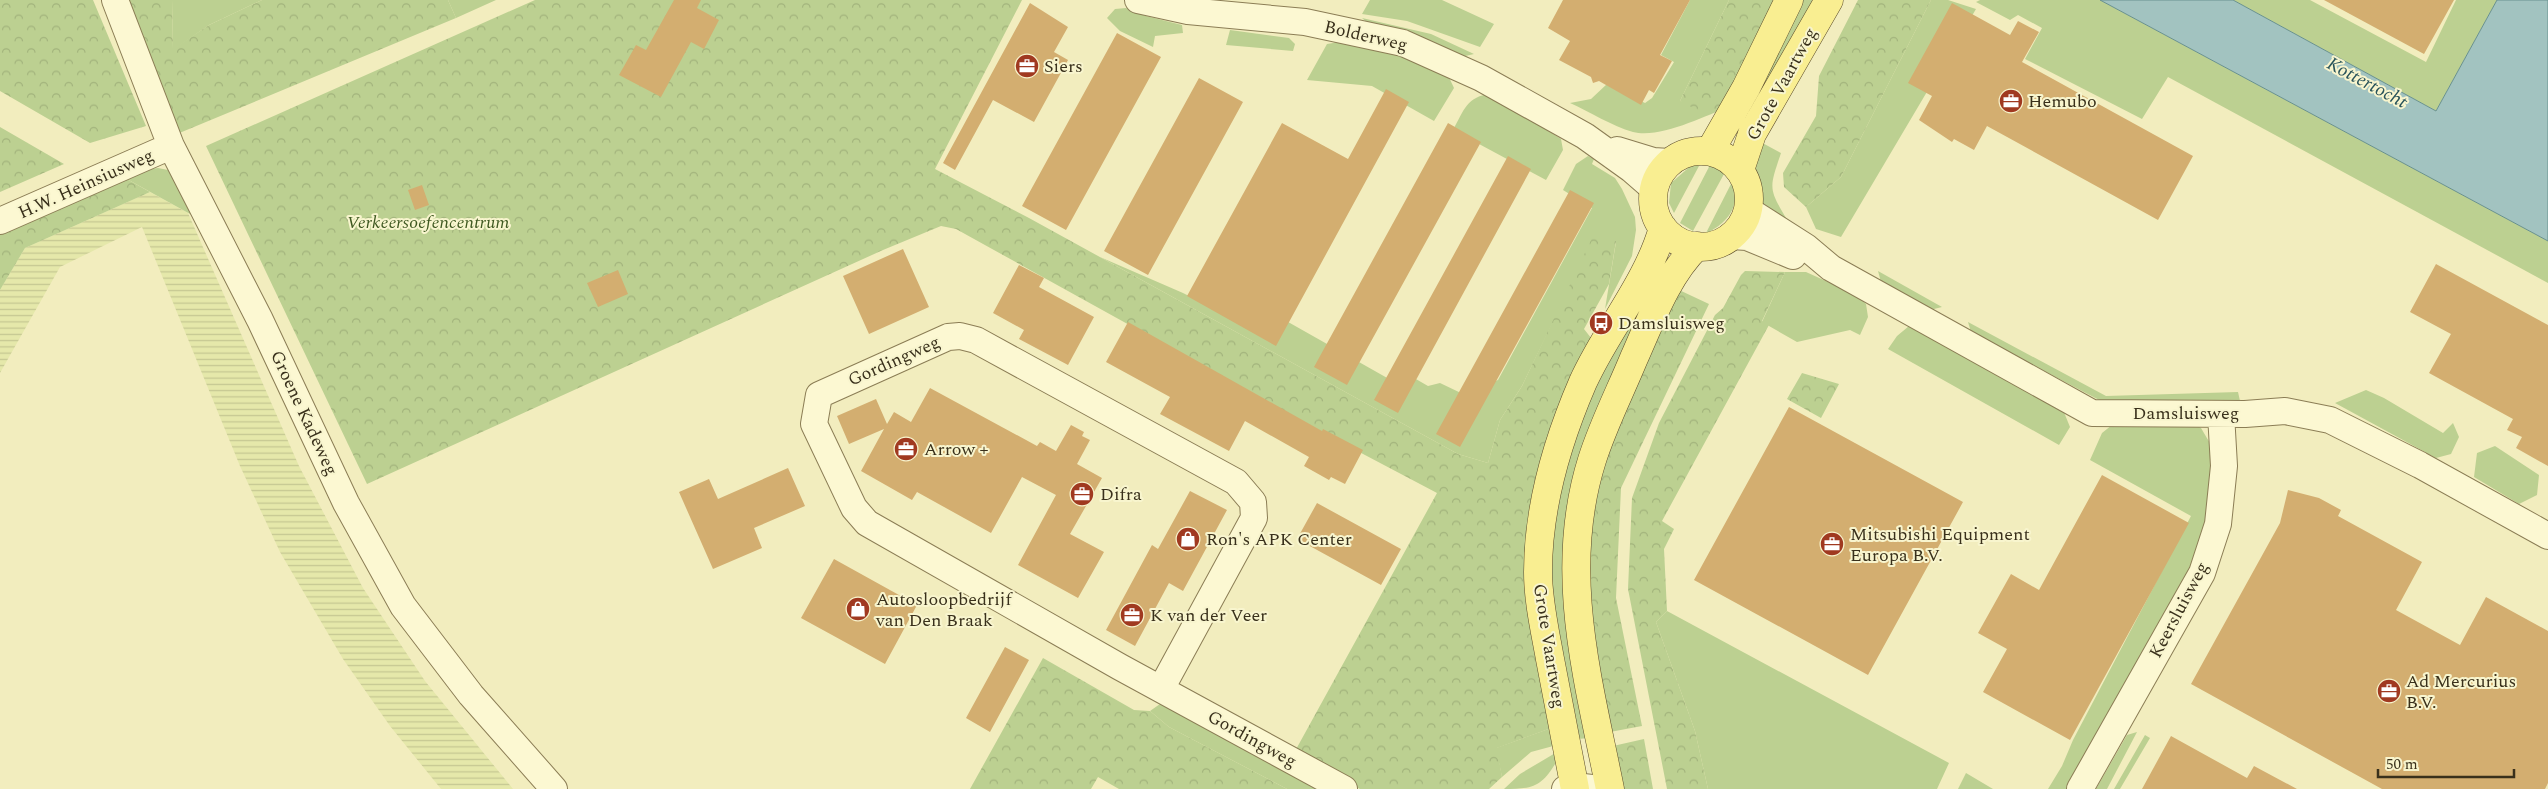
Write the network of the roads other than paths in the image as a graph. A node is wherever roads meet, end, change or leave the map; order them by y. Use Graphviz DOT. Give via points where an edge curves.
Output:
graph roads {
  1 [pos="115,0"];
  2 [pos="1138,0"];
  3 [pos="1789,0"];
  4 [pos="1829,0"];
  5 [pos="171,146"];
  6 [pos="1602,146"];
  7 [pos="1710,151"];
  8 [pos="1670,162"];
  9 [pos="1740,170"];
  10 [pos="1654,189"];
  11 [pos="1748,210"];
  12 [pos="0,221"];
  13 [pos="1663,228"];
  14 [pos="1731,236"];
  15 [pos="1697,246"];
  16 [pos="1831,268"];
  17 [pos="2221,414"];
  18 [pos="2548,536"];
  19 [pos="1160,689"];
  20 [pos="1571,788"];
  21 [pos="554,789"];
  22 [pos="1344,789"];
  23 [pos="1601,789"];
  24 [pos="1610,789"];
  25 [pos="2080,789"];
  1 -- 5 [label="street, Groene Kadeweg"];
  2 -- 6 [label="street, Bolderweg" via="1188,11 1305,22 1403,43 1481,78"];
  3 -- 7 [label="main road, Grote Vaartweg" via="1746,88"];
  4 -- 9 [label="main road, Grote Vaartweg" via="1752,134"];
  5 -- 12 [label="street, H.W. Heinsiusweg"];
  5 -- 21 [label="street, Groene Kadeweg" via="260,320 346,503 403,606 471,695"];
  6 -- 8 [label="street, Bolderweg" via="1653,161"];
  6 -- 10 [label="street, Bolderweg"];
  7 -- 8 [label="main road" via="1696,151"];
  7 -- 9 [label="main road" via="1722,155"];
  8 -- 10 [label="main road"];
  9 -- 11 [label="main road" via="1749,196"];
  10 -- 13 [label="main road" via="1654,210"];
  11 -- 14 [label="main road"];
  11 -- 16 [label="street, Damsluisweg" via="1806,247"];
  13 -- 15 [label="main road" via="1678,240"];
  13 -- 20 [label="main road, Grote Vaartweg" via="1649,265 1590,368 1565,423 1555,455 1541,528 1538,573 1543,622"];
  14 -- 15 [label="main road" via="1715,244"];
  14 -- 16 [label="street, Damsluisweg" via="1747,237 1804,261"];
  15 -- 24 [label="main road, Grote Vaartweg" via="1684,258 1672,278 1608,416 1592,460 1578,526 1575,586 1580,631"];
  16 -- 17 [label="street, Damsluisweg" via="2092,413"];
  17 -- 18 [label="street, Damsluisweg" via="2285,411 2330,420 2420,465"];
  17 -- 25 [label="street, Keersluisweg" via="2224,466 2218,524 2202,574"];
  19 -- 19 [label="street, Gordingweg" via="867,523 854,508 814,424 819,396 948,337 960,336 976,340 1236,482 1253,502 1254,518"];
  19 -- 22 [label="street, Gordingweg"];
  20 -- 23 [label="street"];
}
